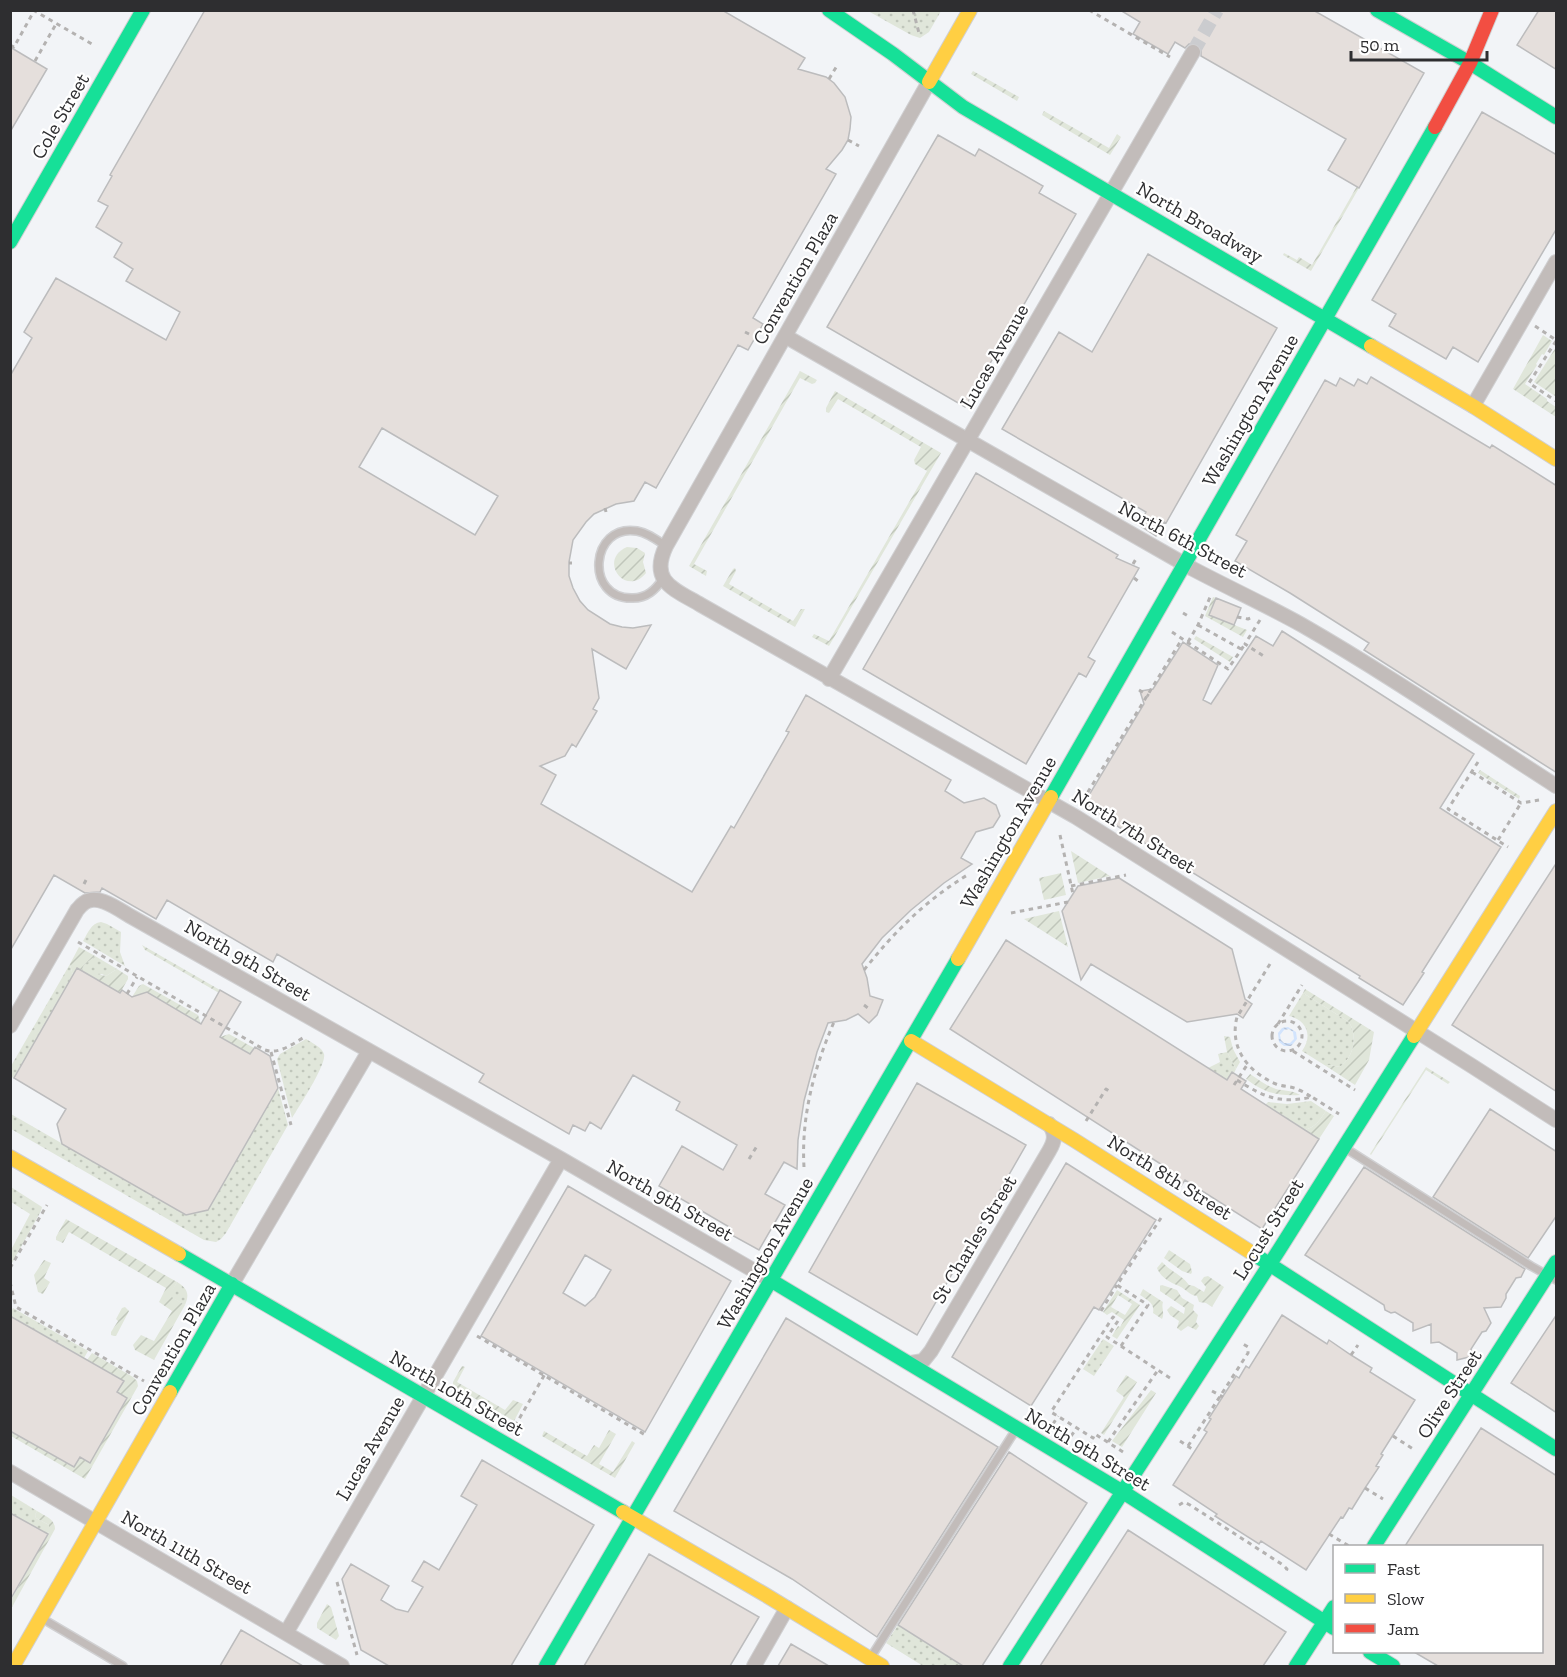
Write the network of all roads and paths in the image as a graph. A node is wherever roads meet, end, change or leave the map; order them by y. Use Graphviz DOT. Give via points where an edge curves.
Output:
graph roads {
  1 [pos="143,10"];
  2 [pos="829,10"];
  3 [pos="913,10"];
  4 [pos="970,10"];
  5 [pos="1089,10"];
  6 [pos="1377,10"];
  7 [pos="1492,10"];
  8 [pos="33,11"];
  9 [pos="56,24"];
  10 [pos="919,33"];
  11 [pos="92,44"];
  12 [pos="10,45"];
  13 [pos="1193,52"];
  14 [pos="1170,57"];
  15 [pos="35,61"];
  16 [pos="1470,63"];
  17 [pos="838,64"];
  18 [pos="829,79"];
  19 [pos="929,82"];
  20 [pos="1557,117"];
  21 [pos="848,140"];
  22 [pos="860,146"];
  23 [pos="1112,193"];
  24 [pos="10,210"];
  25 [pos="24,218"];
  26 [pos="10,242"];
  27 [pos="1557,262"];
  28 [pos="1325,318"];
  29 [pos="1534,326"];
  30 [pos="746,332"];
  31 [pos="751,335"];
  32 [pos="785,336"];
  33 [pos="1557,340"];
  34 [pos="1556,399"];
  35 [pos="1473,406"];
  36 [pos="968,440"];
  37 [pos="1557,459"];
  38 [pos="666,546"];
  39 [pos="1136,559"];
  40 [pos="1133,564"];
  41 [pos="1184,564"];
  42 [pos="661,573"];
  43 [pos="1134,578"];
  44 [pos="1138,581"];
  45 [pos="1211,593"];
  46 [pos="1183,613"];
  47 [pos="1255,613"];
  48 [pos="1188,616"];
  49 [pos="1237,617"];
  50 [pos="1261,619"];
  51 [pos="1198,625"];
  52 [pos="1172,632"];
  53 [pos="1182,639"];
  54 [pos="1188,642"];
  55 [pos="1245,644"];
  56 [pos="1242,649"];
  57 [pos="1265,657"];
  58 [pos="829,679"];
  59 [pos="1139,690"];
  60 [pos="1148,696"];
  61 [pos="1478,762"];
  62 [pos="1472,772"];
  63 [pos="1557,786"];
  64 [pos="1083,800"];
  65 [pos="1539,801"];
  66 [pos="1048,802"];
  67 [pos="1521,803"];
  68 [pos="1557,811"];
  69 [pos="1060,835"];
  70 [pos="1498,840"];
  71 [pos="1508,847"];
  72 [pos="969,874"];
  73 [pos="1126,875"];
  74 [pos="87,878"];
  75 [pos="84,884"];
  76 [pos="1071,886"];
  77 [pos="1073,894"];
  78 [pos="1068,902"];
  79 [pos="1011,913"];
  80 [pos="78,942"];
  81 [pos="1270,964"];
  82 [pos="864,970"];
  83 [pos="137,976"];
  84 [pos="1302,985"];
  85 [pos="128,994"];
  86 [pos="1236,1003"];
  87 [pos="864,1005"];
  88 [pos="1242,1007"];
  89 [pos="868,1008"];
  90 [pos="834,1022"];
  91 [pos="1278,1024"];
  92 [pos="10,1026"];
  93 [pos="1417,1031"];
  94 [pos="306,1036"];
  95 [pos="911,1041"];
  96 [pos="369,1051"];
  97 [pos="1293,1051"];
  98 [pos="271,1052"];
  99 [pos="1247,1065"];
  100 [pos="1237,1080"];
  101 [pos="1234,1085"];
  102 [pos="1355,1090"];
  103 [pos="1109,1091"];
  104 [pos="1312,1097"];
  105 [pos="1339,1114"];
  106 [pos="1557,1120"];
  107 [pos="1086,1121"];
  108 [pos="1049,1124"];
  109 [pos="291,1125"];
  110 [pos="757,1146"];
  111 [pos="1344,1147"];
  112 [pos="10,1157"];
  113 [pos="561,1159"];
  114 [pos="749,1159"];
  115 [pos="804,1167"];
  116 [pos="47,1205"];
  117 [pos="1161,1218"];
  118 [pos="1557,1262"];
  119 [pos="1270,1263"];
  120 [pos="10,1268"];
  121 [pos="1552,1278"];
  122 [pos="772,1281"];
  123 [pos="10,1282"];
  124 [pos="232,1284"];
  125 [pos="1117,1285"];
  126 [pos="12,1292"];
  127 [pos="1101,1311"];
  128 [pos="477,1336"];
  129 [pos="1243,1344"];
  130 [pos="1358,1345"];
  131 [pos="1121,1346"];
  132 [pos="1351,1355"];
  133 [pos="911,1363"];
  134 [pos="1158,1370"];
  135 [pos="544,1375"];
  136 [pos="1170,1378"];
  137 [pos="144,1381"];
  138 [pos="1212,1391"];
  139 [pos="423,1395"];
  140 [pos="1472,1395"];
  141 [pos="1222,1396"];
  142 [pos="1058,1416"];
  143 [pos="1053,1424"];
  144 [pos="515,1426"];
  145 [pos="1077,1428"];
  146 [pos="1016,1429"];
  147 [pos="647,1436"];
  148 [pos="1071,1436"];
  149 [pos="1393,1436"];
  150 [pos="1093,1438"];
  151 [pos="1180,1441"];
  152 [pos="1108,1442"];
  153 [pos="1088,1446"];
  154 [pos="1188,1446"];
  155 [pos="1557,1449"];
  156 [pos="1415,1450"];
  157 [pos="1195,1451"];
  158 [pos="1122,1452"];
  159 [pos="10,1472"];
  160 [pos="1365,1488"];
  161 [pos="1123,1492"];
  162 [pos="1383,1499"];
  163 [pos="1178,1506"];
  164 [pos="633,1518"];
  165 [pos="97,1522"];
  166 [pos="1236,1532"];
  167 [pos="1329,1534"];
  168 [pos="1232,1539"];
  169 [pos="1347,1545"];
  170 [pos="1375,1545"];
  171 [pos="1285,1574"];
  172 [pos="337,1582"];
  173 [pos="787,1608"];
  174 [pos="41,1618"];
  175 [pos="1330,1625"];
  176 [pos="286,1633"];
  177 [pos="1372,1653"];
  178 [pos="357,1655"];
  179 [pos="876,1663"];
  180 [pos="13,1666"];
  181 [pos="123,1666"];
  182 [pos="342,1666"];
  183 [pos="546,1666"];
  184 [pos="754,1666"];
  185 [pos="1010,1666"];
  186 [pos="1296,1666"];
  187 [pos="1393,1666"];
  1 -- 25 [label="street, Cole Street"];
  2 -- 19 [label="street, North Broadway"];
  3 -- 10 [label="path"];
  4 -- 19 [label="street, Convention Plaza"];
  5 -- 14 [label="path"];
  6 -- 16 [label="street"];
  7 -- 16 [label="street, Washington Avenue"];
  8 -- 9 [label="path"];
  8 -- 12 [label="path" via="14,46"];
  9 -- 11 [label="path"];
  9 -- 15 [label="path"];
  13 -- 23 [label="street, Lucas Avenue"];
  16 -- 20 [label="street"];
  16 -- 28 [label="street, Washington Avenue"];
  17 -- 18 [label="path"];
  19 -- 23 [label="street, North Broadway" via="963,107"];
  19 -- 32 [label="street, Convention Plaza"];
  21 -- 22 [label="path"];
  23 -- 28 [label="street, North Broadway"];
  23 -- 36 [label="street, Lucas Avenue"];
  24 -- 25 [label="street"];
  25 -- 26 [label="street, Cole Street"];
  27 -- 35 [label="street"];
  28 -- 35 [label="street, North Broadway"];
  28 -- 41 [label="street, Washington Avenue"];
  29 -- 33 [label="path"];
  30 -- 31 [label="path"];
  32 -- 36 [label="street, North 6th Street"];
  32 -- 38 [label="street, Convention Plaza"];
  33 -- 34 [label="path" via="1529,383"];
  35 -- 37 [label="street, North Broadway"];
  36 -- 41 [label="street, North 6th Street"];
  36 -- 58 [label="street, Lucas Avenue"];
  38 -- 42 [label="street, Convention Plaza" via="660,560"];
  38 -- 42 [label="lane" via="646,533 626,531 608,541 598,559 598,570 608,589 628,598 649,594"];
  39 -- 40 [label="path"];
  41 -- 63 [label="street, North 6th Street" via="1346,651"];
  41 -- 66 [label="street, Washington Avenue"];
  42 -- 58 [label="street, North 7th Street" via="671,588"];
  43 -- 44 [label="path"];
  45 -- 51 [label="path"];
  46 -- 48 [label="path"];
  47 -- 49 [label="path" via="1248,619"];
  50 -- 55 [label="path"];
  51 -- 54 [label="path"];
  51 -- 56 [label="path"];
  52 -- 53 [label="path"];
  53 -- 54 [label="path"];
  53 -- 60 [label="path"];
  54 -- 56 [label="path" via="1228,669"];
  55 -- 56 [label="path"];
  55 -- 57 [label="path"];
  58 -- 66 [label="street, North 7th Street"];
  59 -- 60 [label="path"];
  60 -- 64 [label="path"];
  61 -- 62 [label="path"];
  62 -- 67 [label="path"];
  62 -- 70 [label="path" via="1448,808"];
  65 -- 67 [label="path"];
  66 -- 93 [label="street, North 7th Street"];
  66 -- 95 [label="street, Washington Avenue"];
  67 -- 70 [label="path"];
  68 -- 93 [label="street, Locust Street"];
  69 -- 76 [label="path"];
  70 -- 71 [label="path"];
  72 -- 82 [label="path" via="920,908"];
  73 -- 76 [label="path"];
  74 -- 75 [label="path"];
  76 -- 77 [label="path"];
  78 -- 79 [label="path"];
  80 -- 83 [label="path"];
  81 -- 88 [label="path"];
  83 -- 85 [label="path"];
  83 -- 98 [label="path"];
  84 -- 91 [label="path"];
  86 -- 88 [label="path"];
  87 -- 89 [label="path"];
  88 -- 99 [label="path" via="1234,1033"];
  90 -- 115 [label="path" via="808,1102 802,1148"];
  91 -- 97 [label="path" via="1273,1042 1284,1051"];
  91 -- 97 [label="path" via="1288,1021 1301,1028 1303,1039"];
  92 -- 96 [label="street, North 9th Street" via="73,917 85,902 95,899"];
  93 -- 106 [label="street, North 7th Street"];
  93 -- 111 [label="street, Locust Street"];
  94 -- 98 [label="path"];
  95 -- 108 [label="street, North 8th Street"];
  95 -- 122 [label="street, Washington Avenue"];
  96 -- 113 [label="street, North 9th Street"];
  96 -- 124 [label="street, Convention Plaza"];
  97 -- 102 [label="path"];
  98 -- 109 [label="path"];
  99 -- 100 [label="path"];
  99 -- 104 [label="path" via="1267,1080"];
  100 -- 101 [label="path"];
  100 -- 104 [label="path" via="1275,1099"];
  103 -- 107 [label="path" via="1106,1089"];
  104 -- 105 [label="path"];
  108 -- 119 [label="street, North 8th Street"];
  108 -- 133 [label="street, St Charles Street" via="1054,1134 1049,1151 927,1358"];
  110 -- 114 [label="path"];
  111 -- 119 [label="street, Locust Street"];
  111 -- 121 [label="lane"];
  112 -- 124 [label="street, North 10th Street"];
  113 -- 122 [label="street, North 9th Street"];
  113 -- 139 [label="street, Lucas Avenue"];
  116 -- 120 [label="path"];
  117 -- 125 [label="path"];
  118 -- 121 [label="street, Olive Street"];
  119 -- 140 [label="street, North 8th Street"];
  119 -- 161 [label="street, Locust Street"];
  121 -- 140 [label="street, Olive Street"];
  122 -- 133 [label="street, North 9th Street"];
  122 -- 164 [label="street, Washington Avenue"];
  123 -- 126 [label="path"];
  124 -- 139 [label="street, North 10th Street"];
  124 -- 165 [label="street, Convention Plaza"];
  125 -- 127 [label="path"];
  125 -- 131 [label="path" via="1148,1305"];
  126 -- 137 [label="path" via="16,1307"];
  128 -- 135 [label="path"];
  129 -- 141 [label="path" via="1248,1353"];
  130 -- 132 [label="path"];
  131 -- 134 [label="path"];
  131 -- 142 [label="path" via="1109,1336 1118,1321 1113,1317 1051,1412"];
  133 -- 146 [label="street, North 9th Street"];
  134 -- 136 [label="path"];
  134 -- 152 [label="path"];
  135 -- 144 [label="path"];
  135 -- 147 [label="path"];
  138 -- 141 [label="path"];
  139 -- 164 [label="street, North 10th Street"];
  139 -- 176 [label="street, Lucas Avenue"];
  140 -- 155 [label="street, North 8th Street"];
  140 -- 170 [label="street, Olive Street"];
  141 -- 154 [label="path"];
  142 -- 143 [label="path"];
  142 -- 145 [label="path"];
  145 -- 148 [label="path"];
  145 -- 150 [label="path"];
  146 -- 161 [label="street, North 9th Street"];
  146 -- 179 [label="lane"];
  149 -- 156 [label="path"];
  150 -- 152 [label="path" via="1095,1434"];
  150 -- 153 [label="path"];
  151 -- 154 [label="path"];
  152 -- 158 [label="path"];
  154 -- 157 [label="path"];
  159 -- 165 [label="street, North 11th Street"];
  160 -- 162 [label="path"];
  161 -- 175 [label="street, North 9th Street"];
  161 -- 185 [label="street, Locust Street"];
  163 -- 166 [label="path" via="1186,1503"];
  164 -- 173 [label="street, North 10th Street"];
  164 -- 183 [label="street, Washington Avenue"];
  165 -- 174 [label="street, Convention Plaza"];
  165 -- 176 [label="street, North 11th Street"];
  166 -- 168 [label="path"];
  166 -- 171 [label="path" via="1285,1566"];
  167 -- 169 [label="path"];
  172 -- 178 [label="path"];
  173 -- 179 [label="street, North 10th Street"];
  173 -- 184 [label="street"];
  174 -- 180 [label="street, Convention Plaza"];
  174 -- 181 [label="lane"];
  175 -- 186 [label="street"];
  176 -- 182 [label="street, North 11th Street"];
  177 -- 187 [label="street"];
}
